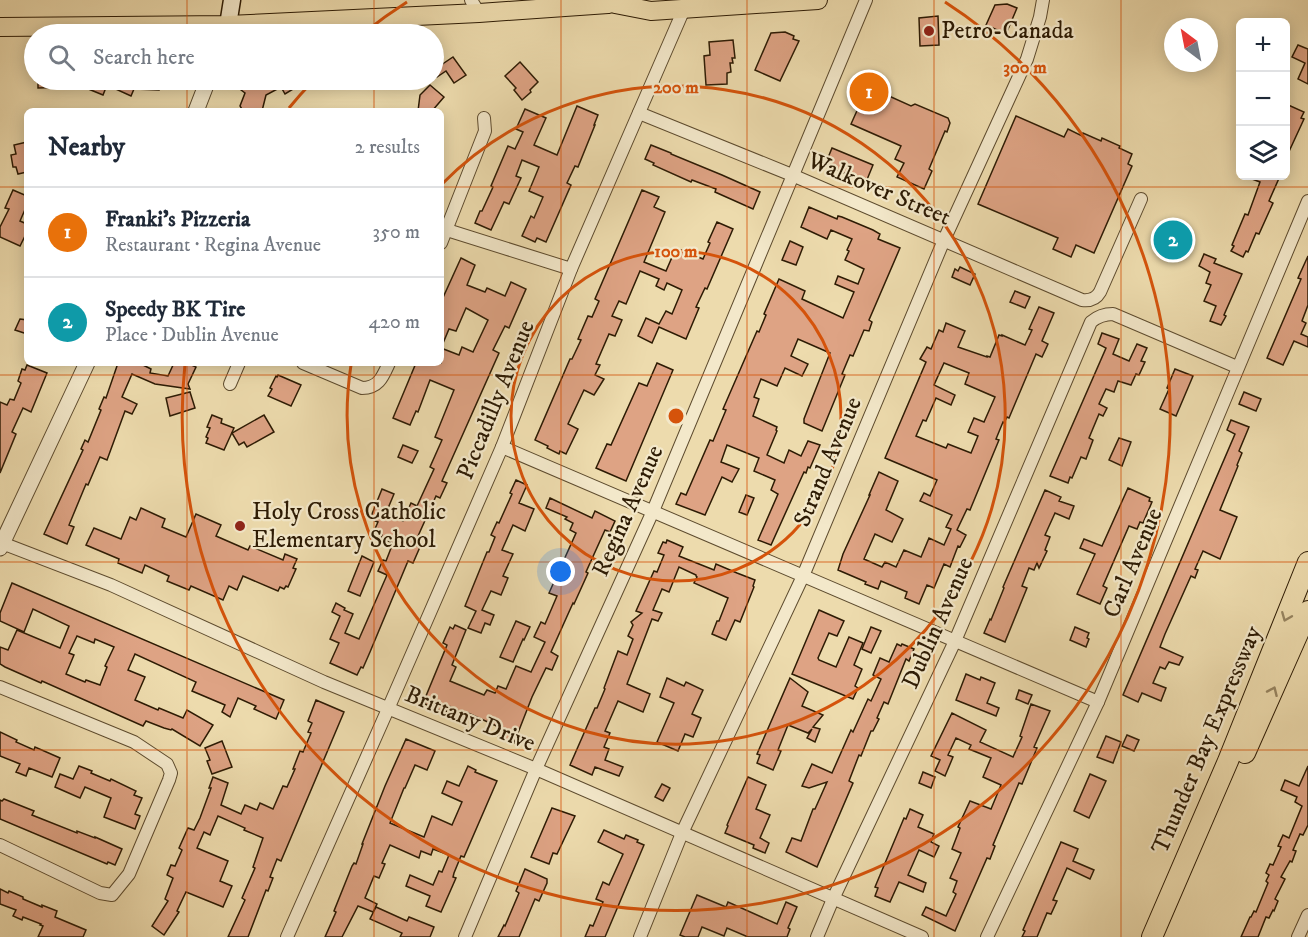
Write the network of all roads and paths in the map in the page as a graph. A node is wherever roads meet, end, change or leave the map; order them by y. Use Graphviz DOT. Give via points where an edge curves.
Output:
graph roads {
  1 [pos="232,0"];
  2 [pos="818,0"];
  3 [pos="866,0"];
  4 [pos="1043,0"];
  5 [pos="614,2"];
  6 [pos="475,7"];
  7 [pos="684,9"];
  8 [pos="228,24"];
  9 [pos="292,24"];
  10 [pos="0,27"];
  11 [pos="24,27"];
  12 [pos="204,90"];
  13 [pos="197,108"];
  14 [pos="639,113"];
  15 [pos="484,118"];
  16 [pos="792,175"];
  17 [pos="1141,199"];
  18 [pos="1308,201"];
  19 [pos="447,230"];
  20 [pos="444,236"];
  21 [pos="944,240"];
  22 [pos="571,269"];
  23 [pos="86,366"];
  24 [pos="238,366"];
  25 [pos="310,366"];
  26 [pos="387,366"];
  27 [pos="1237,367"];
  28 [pos="230,384"];
  29 [pos="502,447"];
  30 [pos="653,511"];
  31 [pos="1,545"];
  32 [pos="1308,562"];
  33 [pos="803,576"];
  34 [pos="1308,611"];
  35 [pos="955,641"];
  36 [pos="0,687"];
  37 [pos="1098,702"];
  38 [pos="388,709"];
  39 [pos="536,768"];
  40 [pos="682,833"];
  41 [pos="0,844"];
  42 [pos="832,899"];
  43 [pos="1308,915"];
  44 [pos="287,937"];
  45 [pos="465,937"];
  46 [pos="640,937"];
  47 [pos="817,937"];
  48 [pos="922,937"];
  49 [pos="987,937"];
  50 [pos="1152,937"];
  51 [pos="1166,937"];
  52 [pos="1298,937"];
  1 -- 8 [label="main road"];
  2 -- 7 [label="main road"];
  3 -- 16 [label="street, Regina Avenue"];
  4 -- 21 [label="street, Strand Avenue" via="1027,59"];
  5 -- 6 [label="main road"];
  5 -- 7 [label="main road" via="651,11"];
  6 -- 9 [label="main road"];
  7 -- 14 [label="street, Piccadilly Avenue"];
  10 -- 11 [label="main road"];
  12 -- 13 [label="street"];
  14 -- 16 [label="street, Walkover Street"];
  14 -- 22 [label="street, Piccadilly Avenue"];
  15 -- 19 [label="street" via="485,131"];
  16 -- 21 [label="street, Walkover Street"];
  16 -- 30 [label="street, Regina Avenue"];
  17 -- 21 [label="street, Walkover Street" via="1100,292 1088,301"];
  18 -- 27 [label="street, Carl Avenue"];
  19 -- 20 [label="street"];
  19 -- 22 [label="street"];
  21 -- 33 [label="street, Strand Avenue"];
  22 -- 29 [label="street, Piccadilly Avenue"];
  23 -- 31 [label="street"];
  24 -- 28 [label="street"];
  25 -- 26 [label="street" via="369,388 379,382"];
  27 -- 35 [label="street, Dublin Avenue" via="1113,314 1096,317"];
  27 -- 37 [label="street, Carl Avenue"];
  29 -- 30 [label="street"];
  29 -- 38 [label="street, Piccadilly Avenue"];
  30 -- 33 [label="street"];
  30 -- 39 [label="street, Regina Avenue"];
  31 -- 38 [label="street, Brittany Drive" via="111,585"];
  32 -- 50 [label="highway, Thunder Bay Expressway, one-way"];
  33 -- 35 [label="street"];
  33 -- 40 [label="street, Strand Avenue"];
  51 -- 34 [label="highway, Thunder Bay Expressway, one-way"];
  35 -- 37 [label="street"];
  35 -- 42 [label="street, Dublin Avenue"];
  36 -- 41 [label="street" via="134,742 167,764 171,773 129,873 112,895 100,893"];
  37 -- 49 [label="street, Carl Avenue"];
  38 -- 39 [label="street, Brittany Drive"];
  38 -- 44 [label="street, Piccadilly Avenue"];
  39 -- 40 [label="street, Brittany Drive"];
  39 -- 45 [label="street, Regina Avenue"];
  40 -- 42 [label="street, Brittany Drive"];
  40 -- 46 [label="street, Strand Avenue"];
  42 -- 47 [label="street, Dublin Avenue"];
  42 -- 48 [label="street, Brittany Drive"];
  43 -- 52 [label="street"];
}
